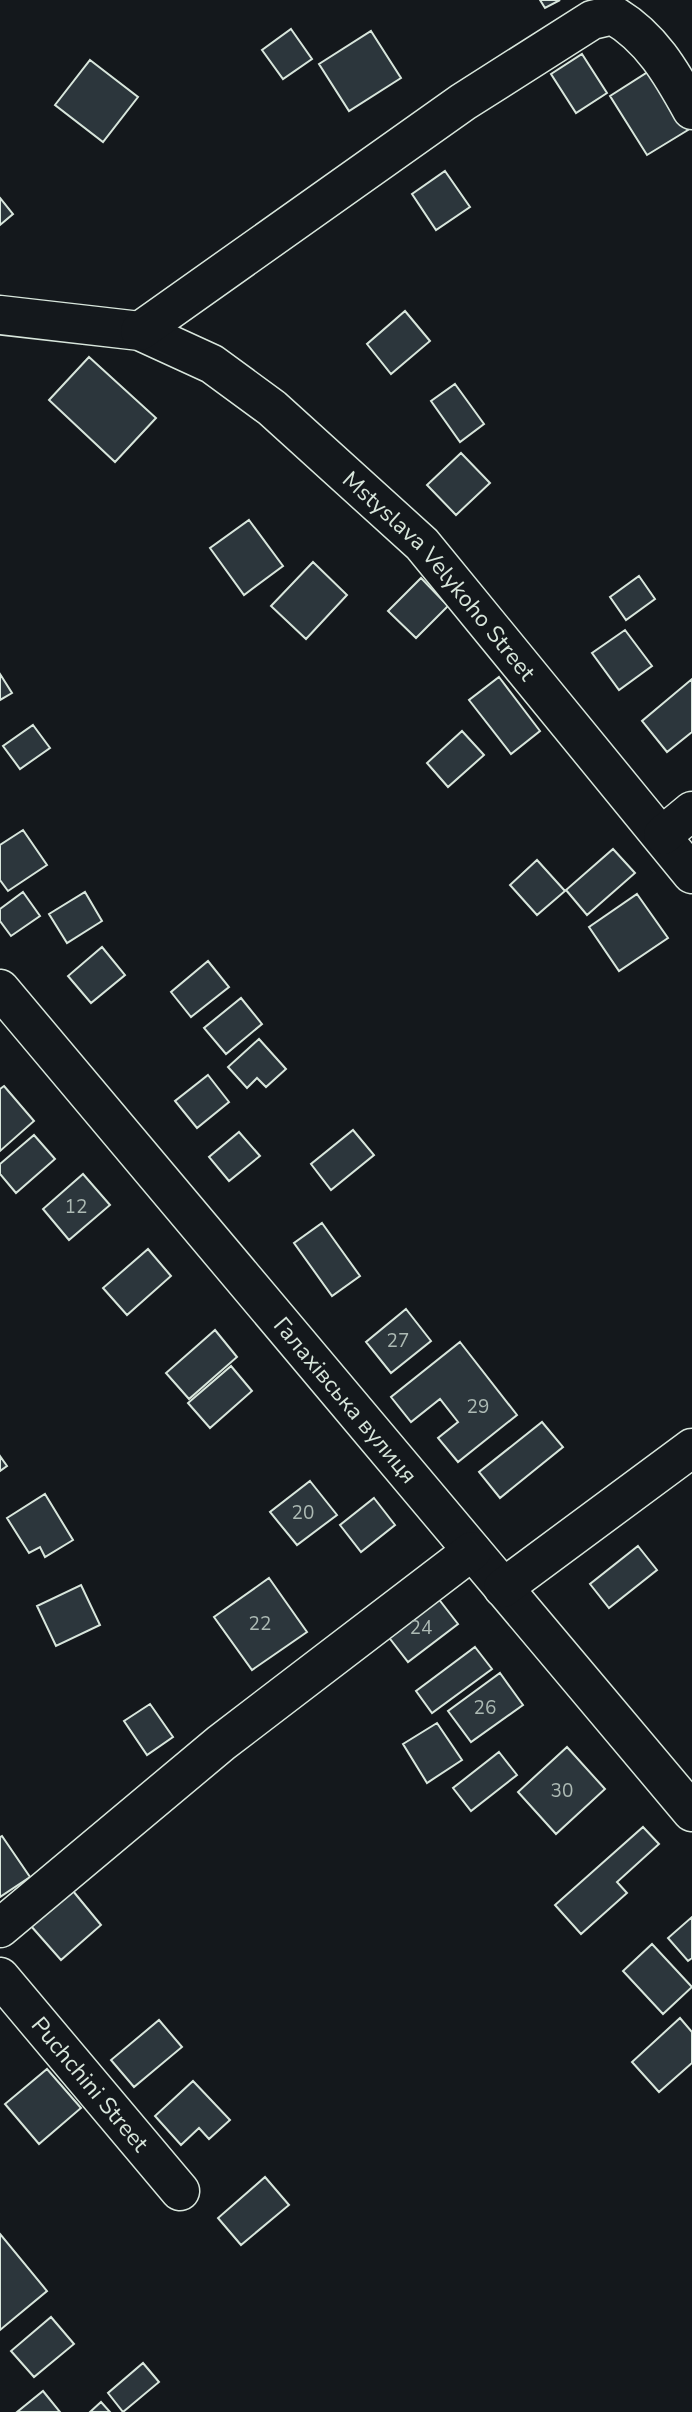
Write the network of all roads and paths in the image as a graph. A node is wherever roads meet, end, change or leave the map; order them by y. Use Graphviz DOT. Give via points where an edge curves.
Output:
graph roads {
  1 [pos="692,110"];
  2 [pos="0,315"];
  3 [pos="140,331"];
  4 [pos="678,823"];
  5 [pos="692,873"];
  6 [pos="0,989"];
  7 [pos="692,1448"];
  8 [pos="472,1551"];
  9 [pos="503,1588"];
  10 [pos="692,1812"];
  11 [pos="0,1927"];
  12 [pos="0,1977"];
  13 [pos="180,2191"];
  1 -- 3 [label="street" via="653,47 634,28 612,15 592,20 463,102"];
  2 -- 3 [label="street, Mstyslava Velykoho Street"];
  3 -- 4 [label="street, Mstyslava Velykoho Street" via="212,364 346,472 422,544"];
  4 -- 5 [label="street, Mstyslava Velykoho Street"];
  6 -- 8 [label="street, Галахівська вулиця"];
  7 -- 9 [label="street"];
  8 -- 9 [label="street, Галахівська вулиця"];
  8 -- 11 [label="street" via="221,1743"];
  9 -- 10 [label="street, Галахівська вулиця"];
  12 -- 13 [label="street, Puchchini Street"];
}
